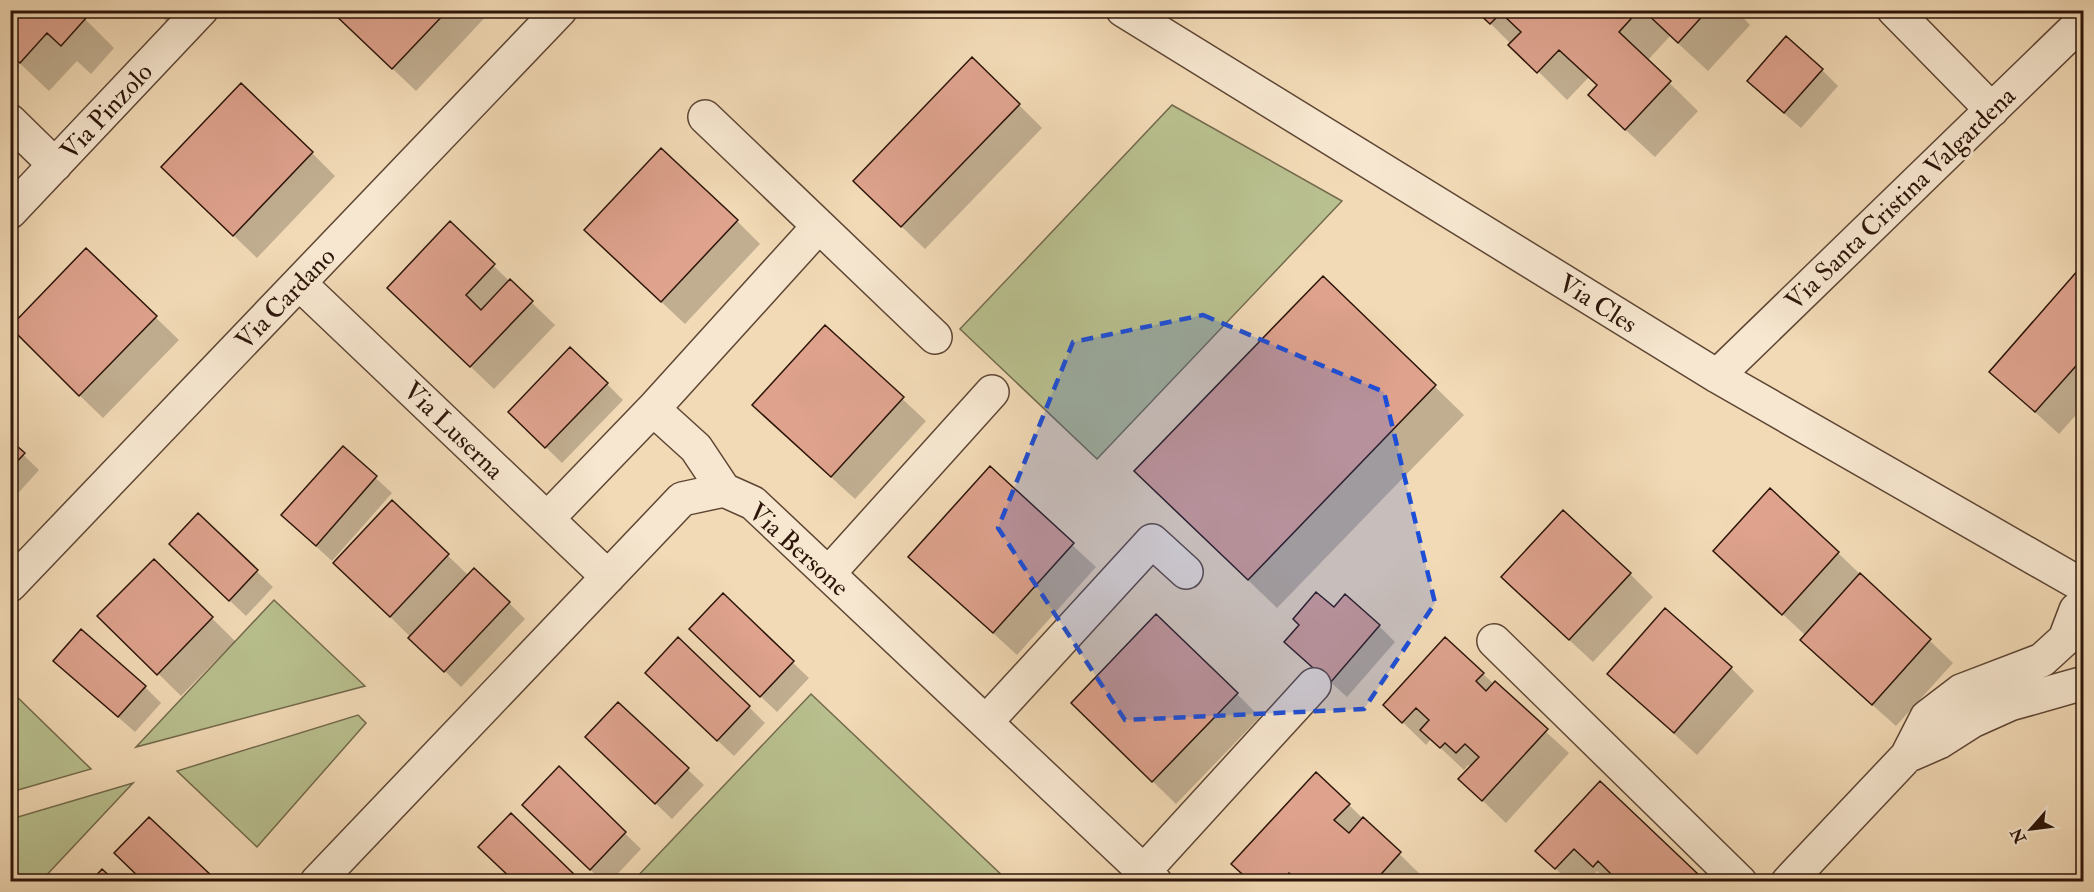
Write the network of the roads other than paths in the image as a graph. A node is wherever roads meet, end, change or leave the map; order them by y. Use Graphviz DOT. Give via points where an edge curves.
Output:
graph roads {
  1 [pos="201,10"];
  2 [pos="560,10"];
  3 [pos="1124,10"];
  4 [pos="1893,10"];
  5 [pos="2084,20"];
  6 [pos="1992,110"];
  7 [pos="705,117"];
  8 [pos="10,121"];
  9 [pos="55,165"];
  10 [pos="10,212"];
  11 [pos="819,226"];
  12 [pos="299,283"];
  13 [pos="935,337"];
  14 [pos="1717,376"];
  15 [pos="992,392"];
  16 [pos="653,409"];
  17 [pos="724,490"];
  18 [pos="547,519"];
  19 [pos="1186,572"];
  20 [pos="828,574"];
  21 [pos="608,577"];
  22 [pos="10,585"];
  23 [pos="2081,602"];
  24 [pos="1494,641"];
  25 [pos="2084,683"];
  26 [pos="1314,685"];
  27 [pos="986,722"];
  28 [pos="1907,756"];
  29 [pos="1150,876"];
  30 [pos="1792,880"];
  31 [pos="317,882"];
  32 [pos="1740,882"];
  1 -- 9 [label="street, Via Pinzolo"];
  2 -- 12 [label="street, Via Cardano"];
  3 -- 14 [label="street, Via Cles"];
  4 -- 6 [label="street"];
  5 -- 6 [label="street, Via Santa Cristina Valgardena"];
  6 -- 14 [label="street, Via Santa Cristina Valgardena"];
  7 -- 11 [label="street"];
  8 -- 9 [label="street"];
  9 -- 10 [label="street, Via Pinzolo"];
  11 -- 13 [label="street"];
  11 -- 16 [label="street"];
  12 -- 18 [label="street, Via Luserna"];
  12 -- 22 [label="street, Via Cardano"];
  14 -- 23 [label="street, Via Cles"];
  15 -- 20 [label="street"];
  16 -- 17 [label="street" via="696,448"];
  16 -- 18 [label="street"];
  17 -- 20 [label="street, Via Bersone" via="753,503"];
  17 -- 21 [label="street, Via Bersone" via="682,500"];
  18 -- 21 [label="street, Via Luserna"];
  19 -- 27 [label="street" via="1152,541"];
  20 -- 27 [label="street, Via Bersone"];
  21 -- 31 [label="street, Via Bersone"];
  23 -- 28 [label="street" via="2065,639 2042,660 1961,691 1946,701 1927,717"];
  24 -- 32 [label="street"];
  25 -- 28 [label="street" via="2010,704"];
  26 -- 29 [label="street"];
  27 -- 29 [label="street, Via Bersone"];
  28 -- 30 [label="street"];
}
